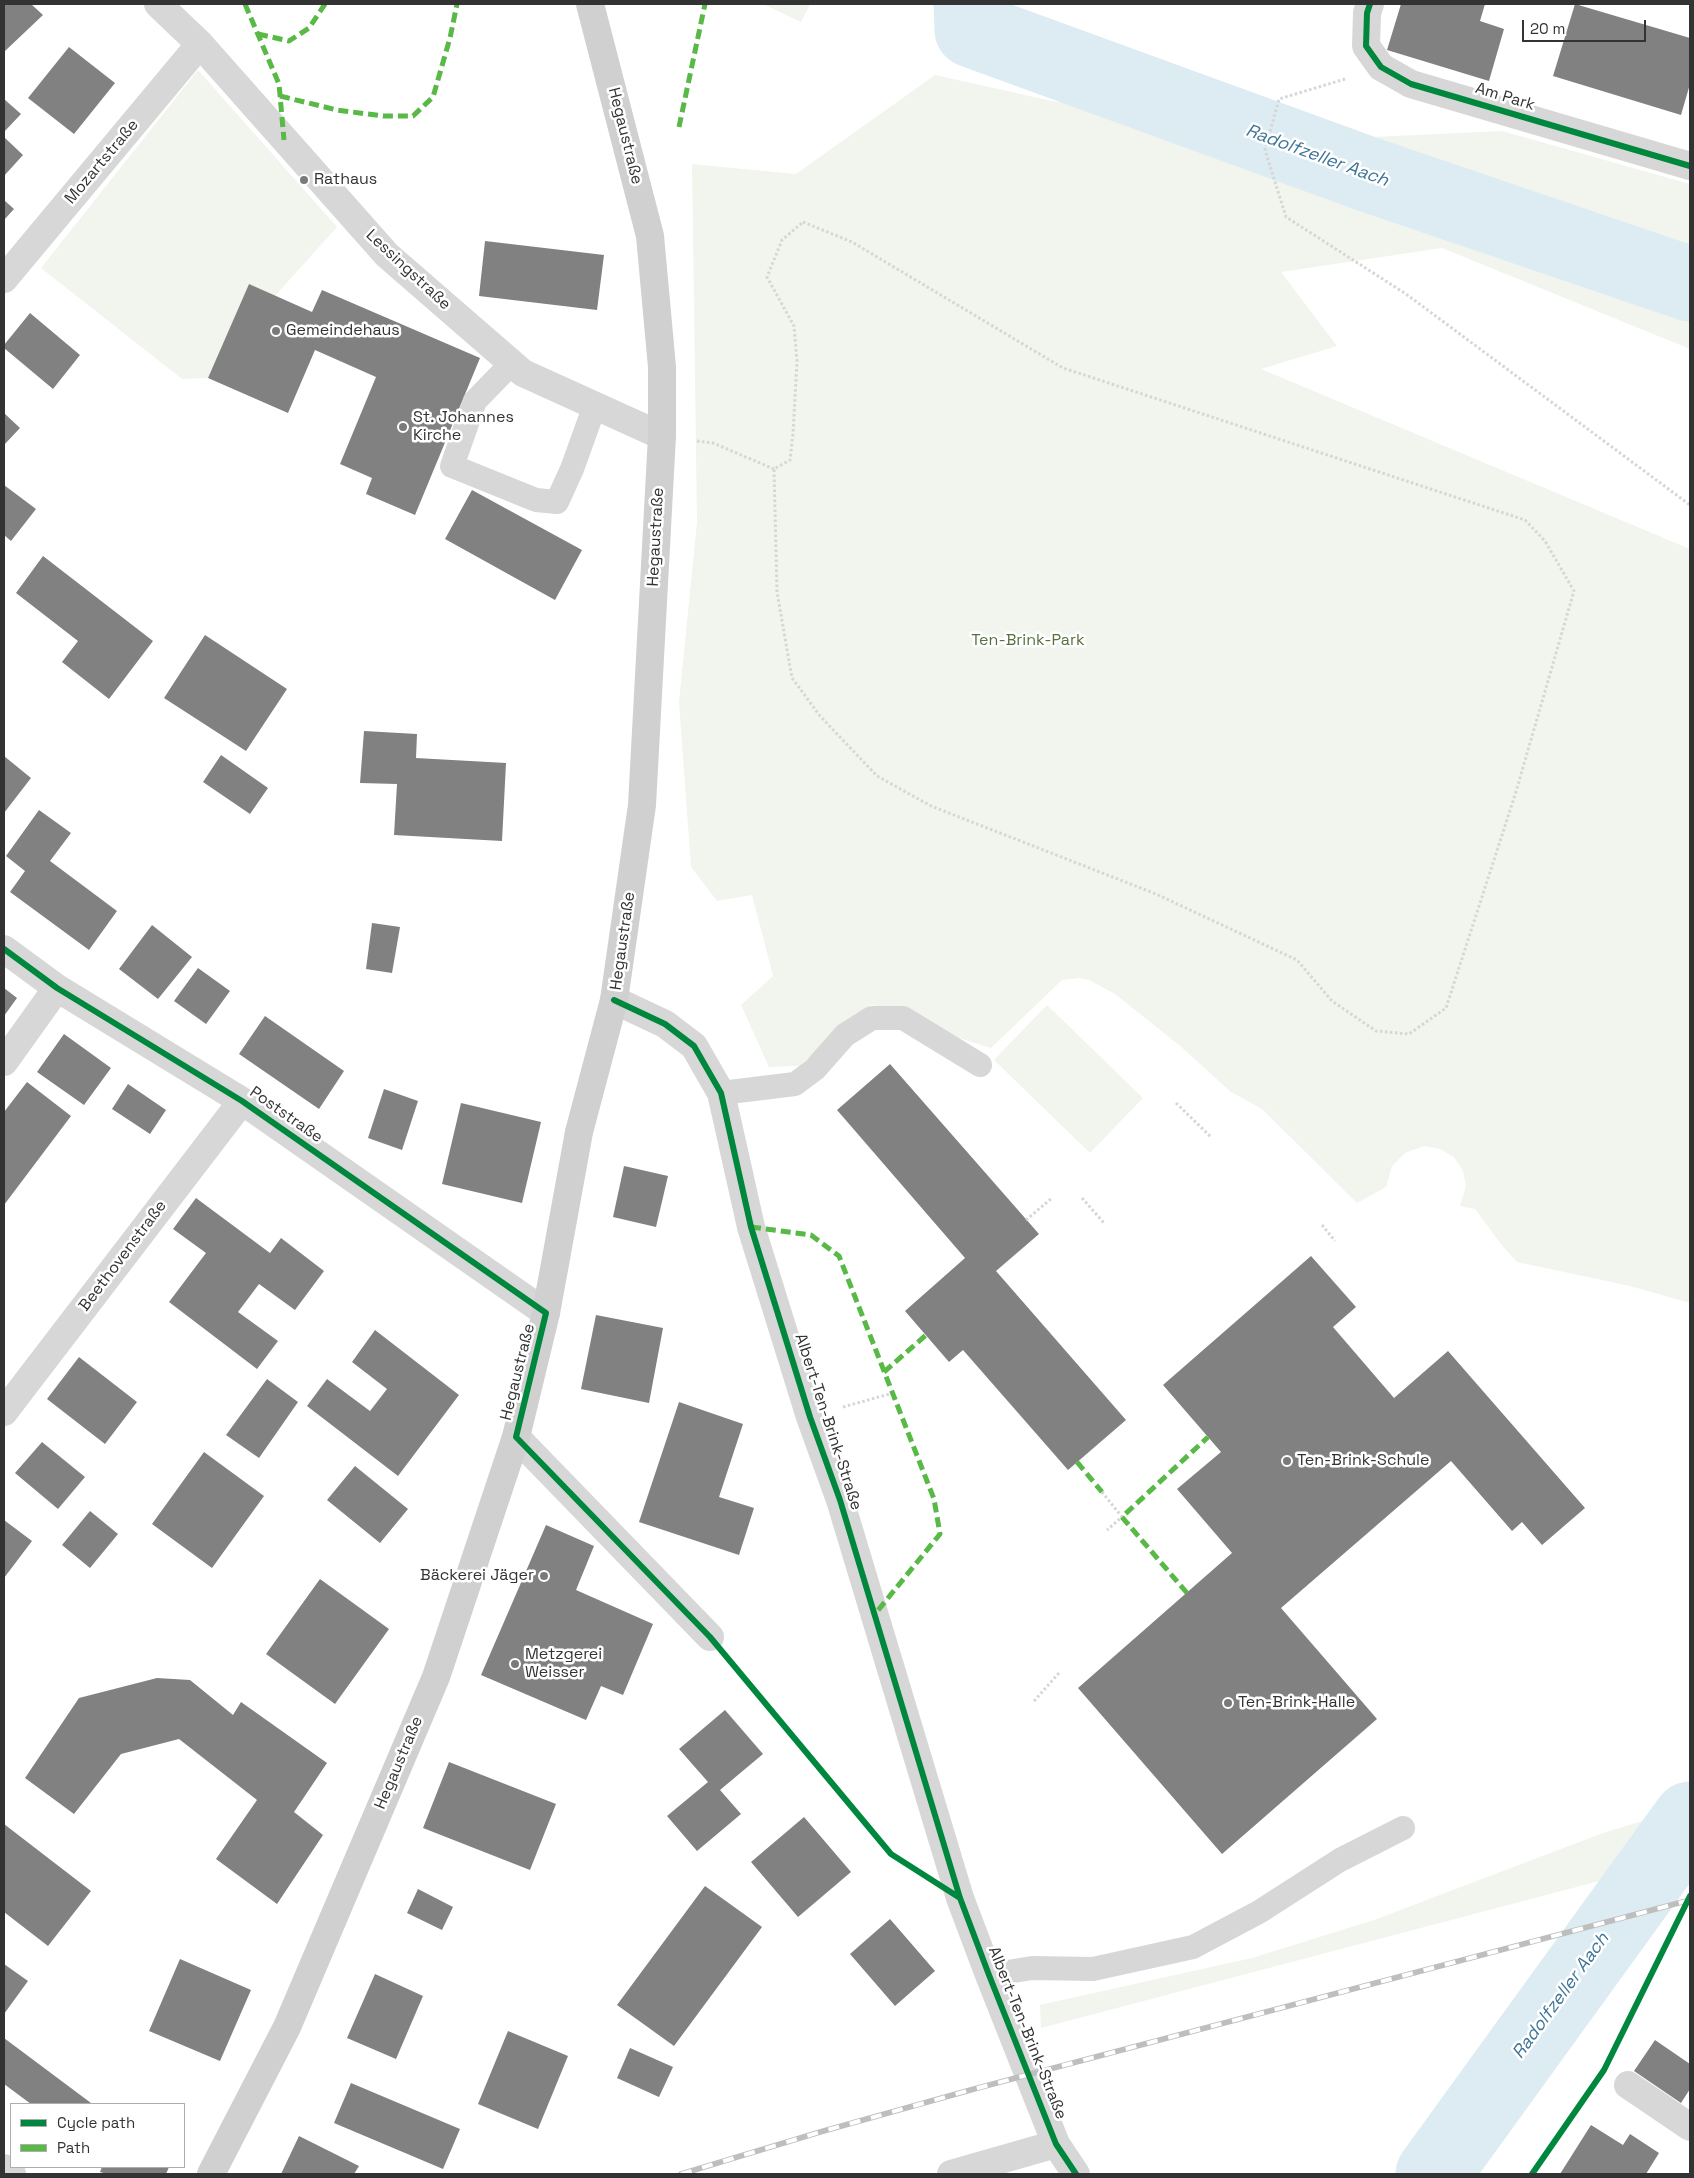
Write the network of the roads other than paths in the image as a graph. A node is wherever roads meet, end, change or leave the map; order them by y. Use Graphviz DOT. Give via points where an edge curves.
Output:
graph roads {
  1 [pos="158,4"];
  2 [pos="590,4"];
  3 [pos="1370,4"];
  4 [pos="200,44"];
  5 [pos="1690,166"];
  6 [pos="4,279"];
  7 [pos="512,363"];
  8 [pos="595,405"];
  9 [pos="662,436"];
  10 [pos="4,949"];
  11 [pos="57,988"];
  12 [pos="614,1000"];
  13 [pos="4,1062"];
  14 [pos="980,1065"];
  15 [pos="721,1093"];
  16 [pos="242,1100"];
  17 [pos="546,1313"];
  18 [pos="4,1412"];
  19 [pos="516,1437"];
  20 [pos="710,1637"];
  21 [pos="1403,1828"];
  22 [pos="989,1975"];
  23 [pos="1628,2085"];
  24 [pos="1690,2127"];
  25 [pos="1056,2144"];
  26 [pos="4,2168"];
  27 [pos="12,2174"];
  28 [pos="211,2174"];
  29 [pos="951,2174"];
  30 [pos="1076,2174"];
  1 -- 4 [label="street, Lessingstraße"];
  2 -- 9 [label="main road, Hegaustraße" via="650,236 662,366"];
  3 -- 5 [label="street, Am Park" via="1366,46 1381,67 1411,84"];
  4 -- 6 [label="street, Mozartstraße"];
  4 -- 7 [label="street, Lessingstraße" via="387,255"];
  7 -- 8 [label="street, Lessingstraße" via="523,373"];
  7 -- 8 [label="lane" via="475,401 452,466 536,500 557,502"];
  8 -- 9 [label="street, Lessingstraße"];
  9 -- 12 [label="main road, Hegaustraße" via="642,805"];
  10 -- 11 [label="street, Poststraße"];
  11 -- 13 [label="street"];
  11 -- 16 [label="street, Poststraße"];
  12 -- 15 [label="street, Albert-Ten-Brink-Straße" via="665,1024 694,1046"];
  12 -- 17 [label="main road, Hegaustraße" via="579,1132"];
  14 -- 15 [label="lane" via="903,1018 872,1018 846,1035 815,1069 794,1084"];
  15 -- 22 [label="street, Albert-Ten-Brink-Straße" via="751,1227 840,1500 960,1898"];
  16 -- 17 [label="street, Poststraße"];
  16 -- 18 [label="street, Beethovenstraße"];
  17 -- 19 [label="main road, Hegaustraße"];
  19 -- 20 [label="street"];
  19 -- 28 [label="main road, Hegaustraße" via="436,1677 287,2026"];
  21 -- 22 [label="lane" via="1340,1860 1259,1912 1193,1947 1093,1969 1032,1968"];
  22 -- 25 [label="street, Albert-Ten-Brink-Straße"];
  23 -- 24 [label="street"];
  25 -- 29 [label="street"];
  25 -- 30 [label="street, Albert-Ten-Brink-Straße"];
  26 -- 27 [label="street"];
}
